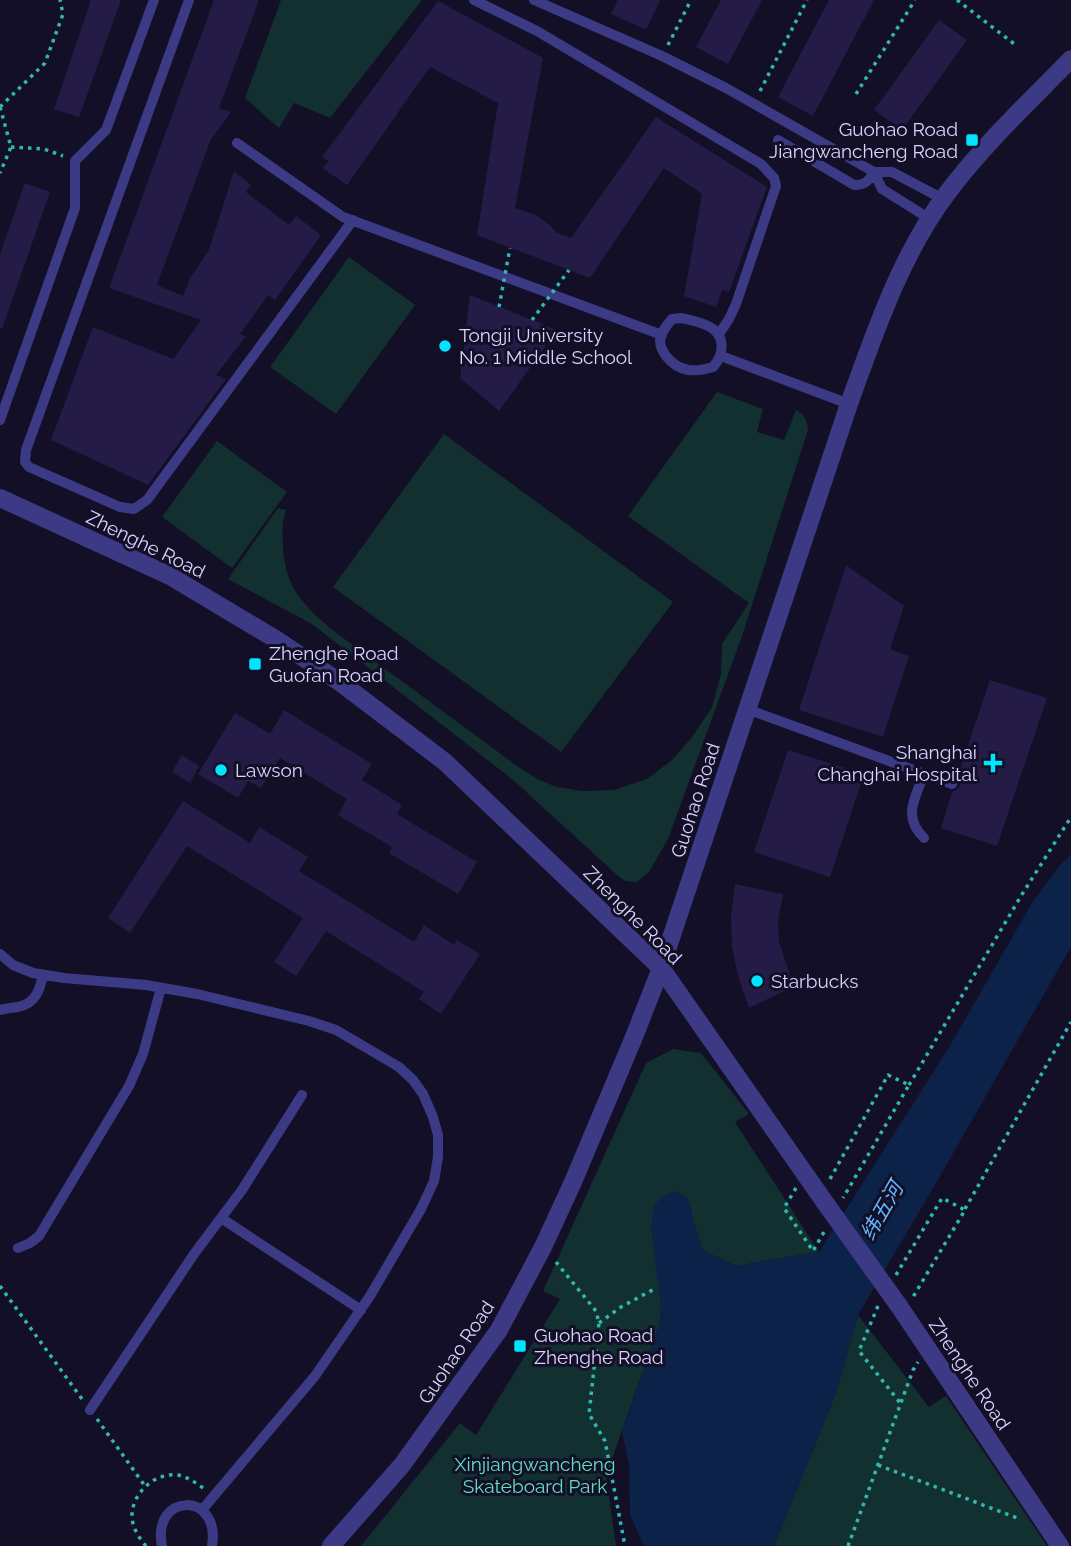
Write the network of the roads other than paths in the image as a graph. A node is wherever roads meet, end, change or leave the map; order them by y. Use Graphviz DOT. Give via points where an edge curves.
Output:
graph roads {
  1 [pos="154,0"];
  2 [pos="189,0"];
  3 [pos="474,0"];
  4 [pos="534,0"];
  5 [pos="1071,60"];
  6 [pos="778,140"];
  7 [pos="237,143"];
  8 [pos="871,177"];
  9 [pos="943,199"];
  10 [pos="930,219"];
  11 [pos="353,220"];
  12 [pos="719,334"];
  13 [pos="662,335"];
  14 [pos="721,356"];
  15 [pos="849,404"];
  16 [pos="0,419"];
  17 [pos="0,498"];
  18 [pos="747,709"];
  19 [pos="924,774"];
  20 [pos="951,784"];
  21 [pos="924,838"];
  22 [pos="0,954"];
  23 [pos="661,968"];
  24 [pos="44,975"];
  25 [pos="161,988"];
  26 [pos="0,1010"];
  27 [pos="302,1095"];
  28 [pos="221,1218"];
  29 [pos="19,1248"];
  30 [pos="361,1310"];
  31 [pos="90,1410"];
  32 [pos="202,1510"];
  33 [pos="162,1546"];
  34 [pos="212,1546"];
  35 [pos="331,1546"];
  36 [pos="1060,1546"];
  1 -- 16 [label="lane" via="106,130 75,161 75,208"];
  2 -- 11 [label="lane" via="25,462 120,507 134,509 147,500"];
  3 -- 12 [label="lane" via="645,94 761,164 774,178 776,186 736,304"];
  4 -- 8 [label="lane" via="662,56 753,104"];
  5 -- 9 [label="street, Guohao Road"];
  6 -- 8 [label="lane" via="853,185"];
  7 -- 11 [label="lane"];
  8 -- 9 [label="lane" via="892,172"];
  8 -- 10 [label="lane"];
  9 -- 10 [label="street, Guohao Road"];
  10 -- 15 [label="street, Guohao Road" via="904,262"];
  11 -- 13 [label="lane"];
  12 -- 13 [label="lane" via="681,318 672,319"];
  12 -- 14 [label="lane"];
  13 -- 14 [label="lane" via="663,352 686,370 713,367"];
  14 -- 15 [label="lane"];
  15 -- 18 [label="street, Guohao Road"];
  17 -- 23 [label="street, Zhenghe Road" via="170,576 341,683 445,762"];
  18 -- 19 [label="lane"];
  18 -- 23 [label="street, Guohao Road"];
  19 -- 20 [label="lane"];
  19 -- 21 [label="lane" via="911,810 916,831"];
  22 -- 24 [label="lane" via="13,965"];
  23 -- 35 [label="street, Guohao Road" via="543,1247 499,1330 402,1465"];
  23 -- 36 [label="street, Zhenghe Road, bridge" via="829,1201"];
  24 -- 25 [label="lane"];
  24 -- 26 [label="lane" via="31,1002"];
  25 -- 29 [label="lane" via="129,1086 38,1236"];
  25 -- 30 [label="lane" via="336,1030 399,1067 423,1094 438,1135 434,1181"];
  27 -- 28 [label="lane"];
  28 -- 30 [label="lane"];
  28 -- 31 [label="lane"];
  30 -- 32 [label="lane" via="300,1395"];
  32 -- 33 [label="lane" via="186,1504 168,1512 162,1523"];
  32 -- 34 [label="lane" via="212,1525"];
}
